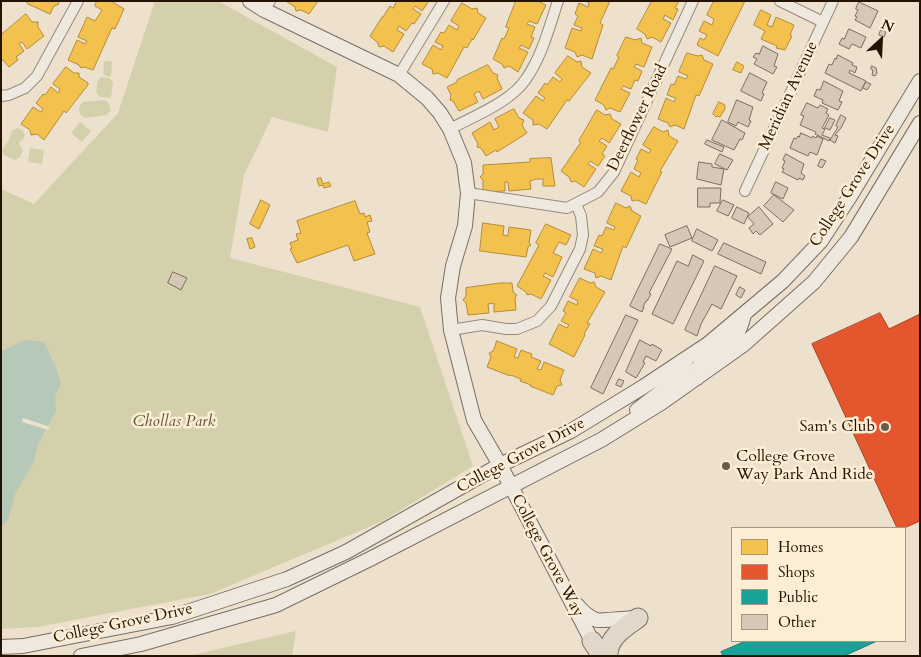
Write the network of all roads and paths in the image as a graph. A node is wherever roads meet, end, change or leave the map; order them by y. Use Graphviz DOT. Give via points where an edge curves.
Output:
graph roads {
  1 [pos="78,1"];
  2 [pos="250,1"];
  3 [pos="444,1"];
  4 [pos="558,1"];
  5 [pos="693,1"];
  6 [pos="780,1"];
  7 [pos="833,1"];
  8 [pos="267,6"];
  9 [pos="823,22"];
  10 [pos="399,75"];
  11 [pos="920,80"];
  12 [pos="1,96"];
  13 [pos="920,122"];
  14 [pos="450,129"];
  15 [pos="745,190"];
  16 [pos="468,193"];
  17 [pos="576,204"];
  18 [pos="744,314"];
  19 [pos="451,330"];
  20 [pos="686,359"];
  21 [pos="696,378"];
  22 [pos="629,423"];
  23 [pos="500,465"];
  24 [pos="511,486"];
  25 [pos="568,596"];
  26 [pos="638,618"];
  27 [pos="1,647"];
  28 [pos="596,651"];
  29 [pos="81,656"];
  30 [pos="608,656"];
  1 -- 12 [label="street" via="37,76 25,88"];
  2 -- 8 [label="main road, College Grove Way"];
  3 -- 10 [label="street"];
  4 -- 14 [label="street" via="540,54 526,81 504,100"];
  5 -- 17 [label="street, Deerflower Road" via="614,172 598,192"];
  6 -- 9 [label="street"];
  7 -- 9 [label="street, Meridian Avenue"];
  8 -- 10 [label="main road, College Grove Way"];
  9 -- 15 [label="street, Meridian Avenue"];
  10 -- 14 [label="main road, College Grove Way" via="427,98"];
  11 -- 18 [label="main road, College Grove Drive" via="822,240 783,281"];
  13 -- 21 [label="main road, College Grove Drive" via="851,237 814,282 743,345"];
  14 -- 16 [label="main road, College Grove Way" via="464,163"];
  16 -- 17 [label="street, Deerflower Road" via="567,208"];
  16 -- 19 [label="main road, College Grove Way" via="465,226 448,298"];
  17 -- 19 [label="street" via="583,235 580,249 551,306 537,321 517,328 482,325"];
  18 -- 20 [label="main road, College Grove Drive"];
  18 -- 21 [label="main road" via="738,333 701,362"];
  19 -- 23 [label="main road, College Grove Way" via="474,420"];
  20 -- 22 [label="main road" via="682,376 635,411"];
  20 -- 23 [label="main road, College Grove Drive" via="572,431"];
  21 -- 22 [label="main road, College Grove Drive"];
  22 -- 24 [label="main road, College Grove Drive"];
  23 -- 24 [label="main road, College Grove Way"];
  23 -- 27 [label="main road, College Grove Drive" via="346,552 287,579 172,617 23,646"];
  24 -- 25 [label="main road, College Grove Way"];
  24 -- 29 [label="main road, College Grove Drive" via="276,605 141,644"];
  25 -- 26 [label="main road" via="598,621"];
  25 -- 28 [label="main road, College Grove Way"];
  26 -- 30 [label="highway" via="619,632"];
}
